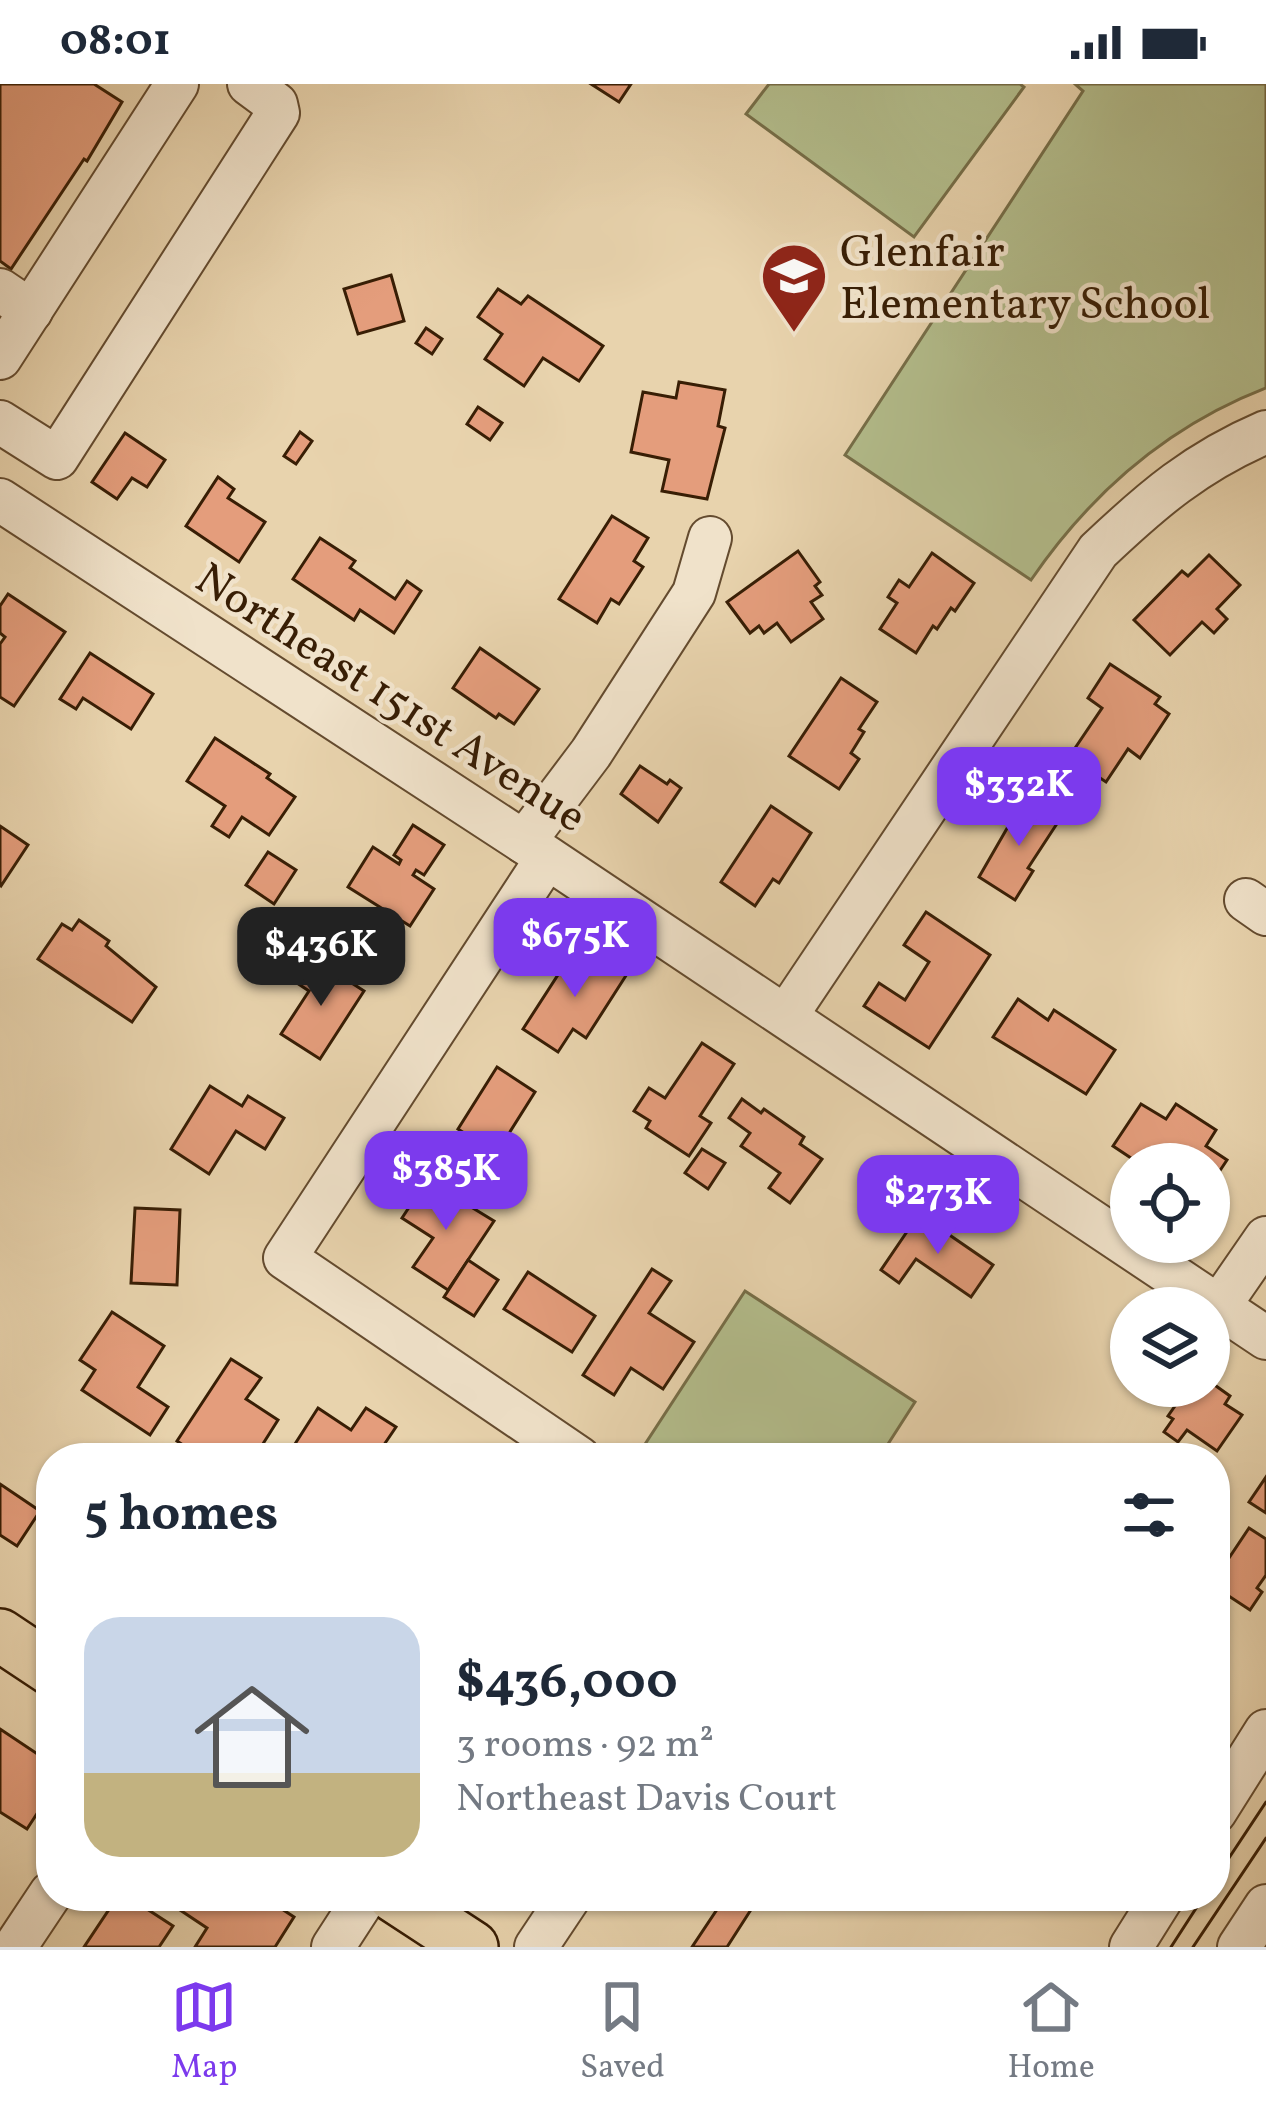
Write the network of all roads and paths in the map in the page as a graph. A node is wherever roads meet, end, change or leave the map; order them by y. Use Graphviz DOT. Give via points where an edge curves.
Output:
graph roads {
  1 [pos="177,84"];
  2 [pos="249,84"];
  3 [pos="15,300"];
  4 [pos="0,358"];
  5 [pos="0,422"];
  6 [pos="1266,432"];
  7 [pos="0,500"];
  8 [pos="710,538"];
  9 [pos="535,850"];
  10 [pos="785,1016"];
  11 [pos="1266,1238"];
  12 [pos="1191,1287"];
  13 [pos="1230,1290"];
  14 [pos="1230,1313"];
  15 [pos="1266,1338"];
  16 [pos="557,1443"];
  17 [pos="0,1635"];
  18 [pos="36,1659"];
  19 [pos="1266,1731"];
  20 [pos="1230,1788"];
  21 [pos="1266,1906"];
  22 [pos="39,1911"];
  23 [pos="356,1911"];
  24 [pos="417,1911"];
  25 [pos="560,1911"];
  26 [pos="1154,1911"];
  27 [pos="15,1947"];
  28 [pos="333,1947"];
  29 [pos="472,1947"];
  30 [pos="536,1947"];
  31 [pos="1131,1947"];
  32 [pos="1239,1947"];
  1 -- 3 [label="street"];
  2 -- 5 [label="street" via="278,113 57,458"];
  3 -- 4 [label="street"];
  6 -- 10 [label="street" via="1196,466 1098,551"];
  7 -- 9 [label="street, Northeast 151st Avenue"];
  8 -- 9 [label="street" via="694,593"];
  9 -- 10 [label="street, Northeast 151st Avenue"];
  9 -- 16 [label="street" via="285,1258"];
  10 -- 12 [label="street, Northeast 151st Avenue"];
  11 -- 13 [label="street"];
  14 -- 15 [label="street, Northeast 151st Avenue"];
  17 -- 18 [label="main road"];
  19 -- 20 [label="street"];
  21 -- 32 [label="street"];
  22 -- 27 [label="street"];
  23 -- 28 [label="street"];
  24 -- 29 [label="main road"];
  25 -- 30 [label="street"];
  26 -- 31 [label="street"];
}
